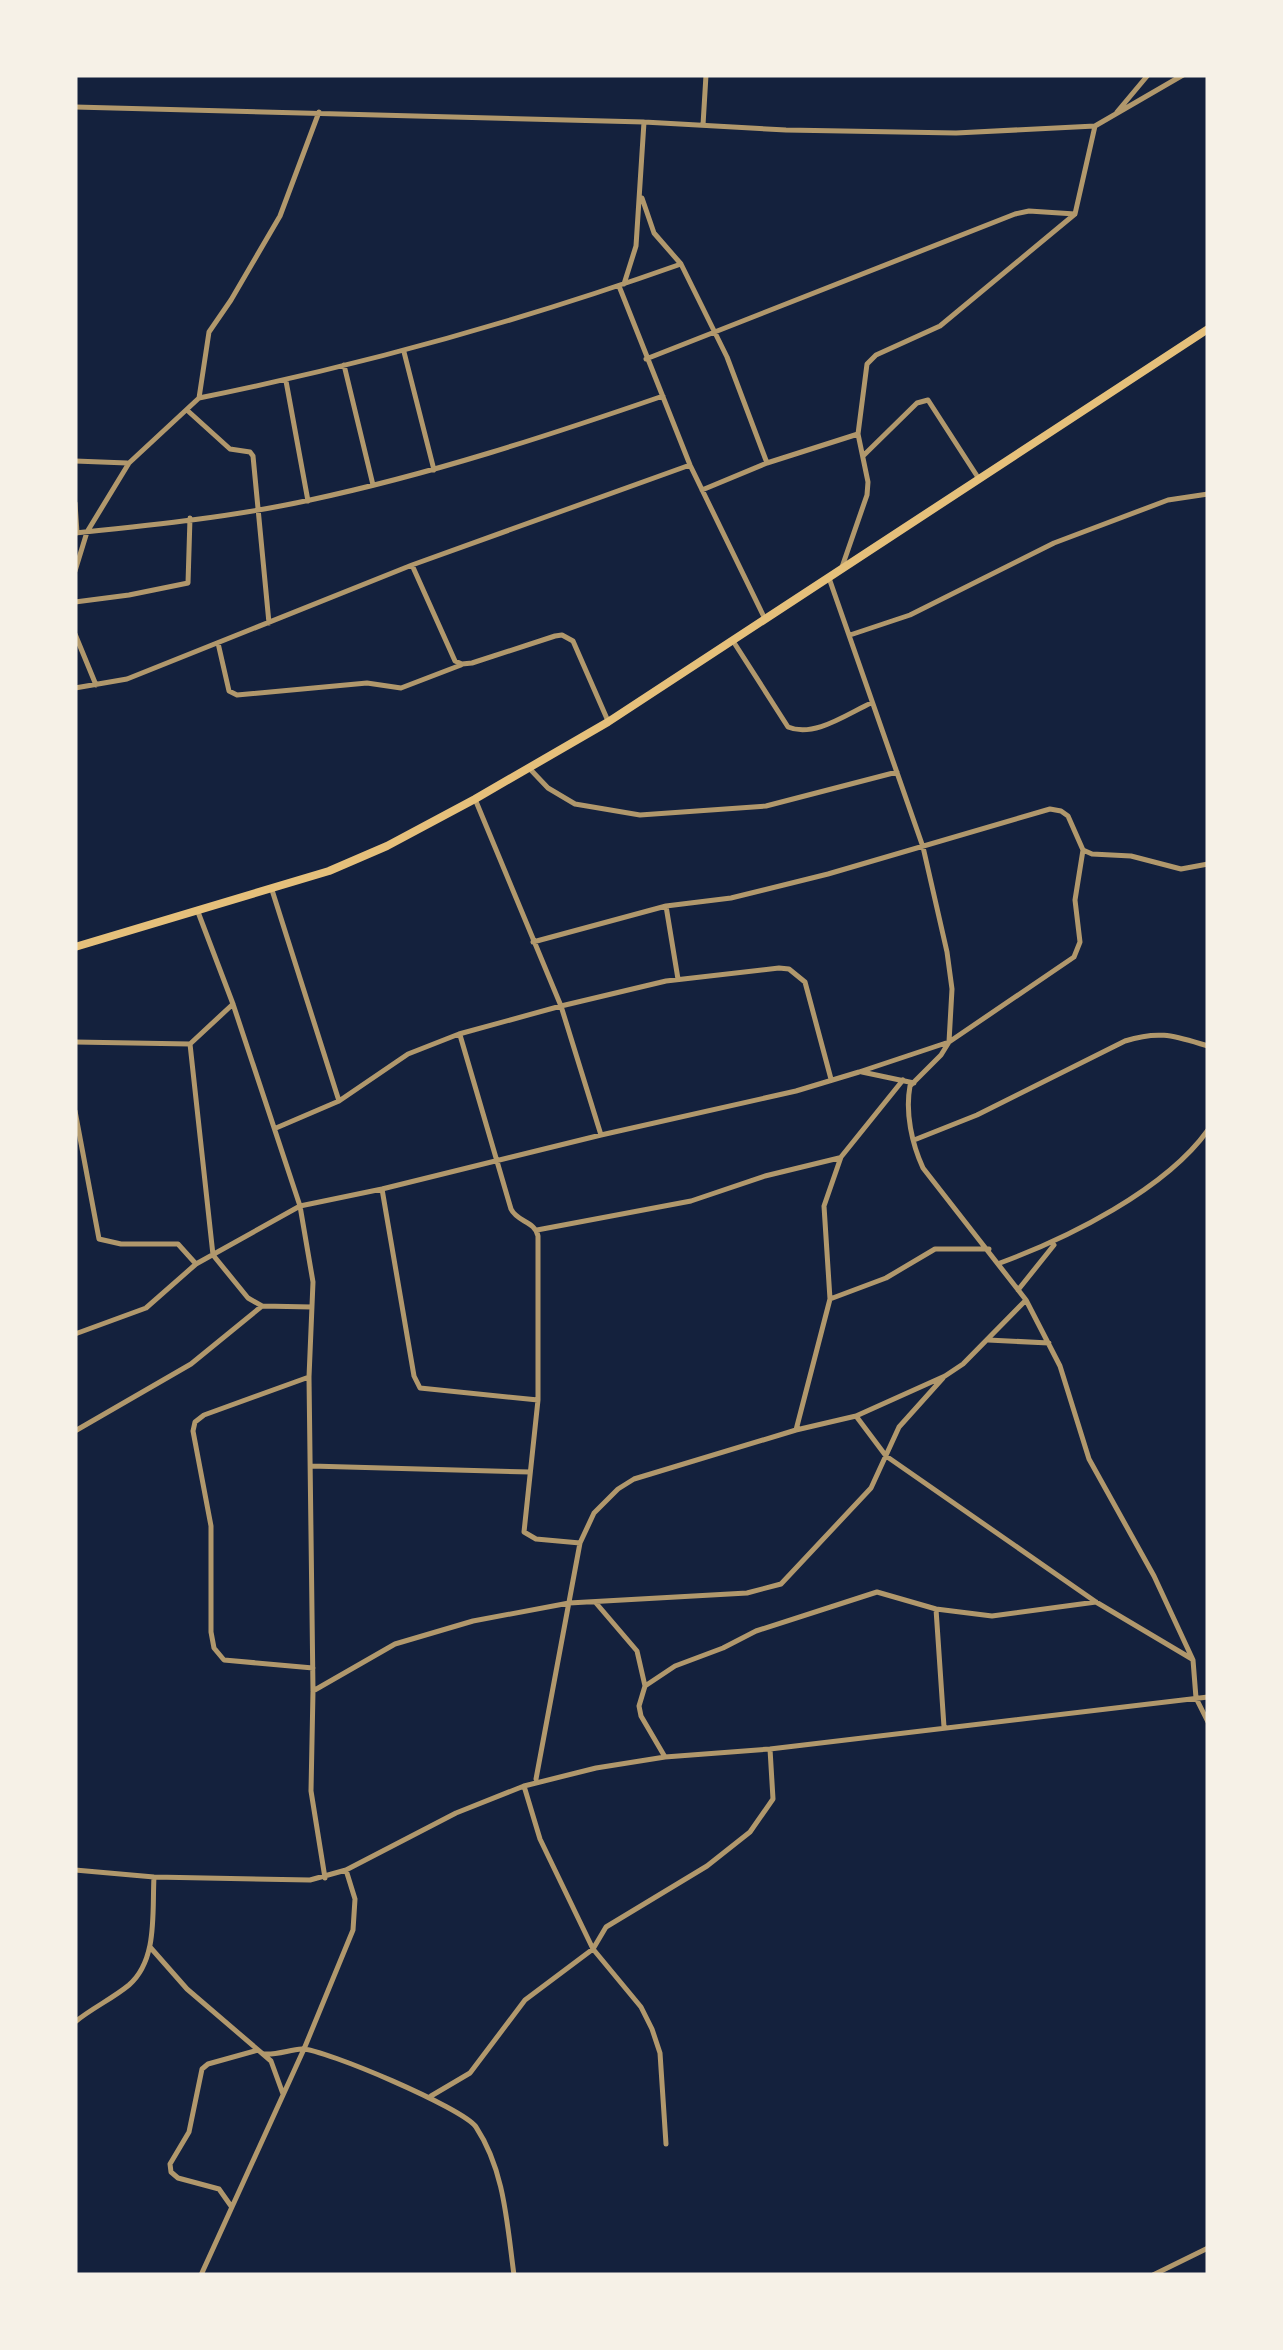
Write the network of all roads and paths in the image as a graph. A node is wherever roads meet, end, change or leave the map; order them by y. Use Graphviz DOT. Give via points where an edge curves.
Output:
graph roads {
  1 [pos="706,75"];
  2 [pos="1148,75"];
  3 [pos="1183,75"];
  4 [pos="75,107"];
  5 [pos="318,112"];
  6 [pos="1115,114"];
  7 [pos="644,122"];
  8 [pos="703,125"];
  9 [pos="1096,126"];
  10 [pos="642,198"];
  11 [pos="1075,214"];
  12 [pos="681,264"];
  13 [pos="621,285"];
  14 [pos="1208,329"];
  15 [pos="714,331"];
  16 [pos="404,352"];
  17 [pos="646,359"];
  18 [pos="344,366"];
  19 [pos="286,381"];
  20 [pos="663,396"];
  21 [pos="199,398"];
  22 [pos="188,411"];
  23 [pos="858,434"];
  24 [pos="862,456"];
  25 [pos="75,461"];
  26 [pos="129,462"];
  27 [pos="767,463"];
  28 [pos="690,464"];
  29 [pos="434,470"];
  30 [pos="979,479"];
  31 [pos="373,486"];
  32 [pos="702,490"];
  33 [pos="1208,494"];
  34 [pos="308,501"];
  35 [pos="75,503"];
  36 [pos="259,509"];
  37 [pos="190,518"];
  38 [pos="86,532"];
  39 [pos="76,533"];
  40 [pos="412,566"];
  41 [pos="841,569"];
  42 [pos="75,572"];
  43 [pos="829,578"];
  44 [pos="75,602"];
  45 [pos="765,619"];
  46 [pos="269,623"];
  47 [pos="75,634"];
  48 [pos="848,635"];
  49 [pos="732,640"];
  50 [pos="218,643"];
  51 [pos="462,664"];
  52 [pos="96,685"];
  53 [pos="75,688"];
  54 [pos="871,703"];
  55 [pos="608,722"];
  56 [pos="529,768"];
  57 [pos="897,772"];
  58 [pos="475,799"];
  59 [pos="923,847"];
  60 [pos="1083,850"];
  61 [pos="1208,864"];
  62 [pos="272,890"];
  63 [pos="666,906"];
  64 [pos="198,912"];
  65 [pos="534,942"];
  66 [pos="75,947"];
  67 [pos="678,980"];
  68 [pos="233,1004"];
  69 [pos="560,1006"];
  70 [pos="460,1034"];
  71 [pos="75,1042"];
  72 [pos="950,1042"];
  73 [pos="190,1044"];
  74 [pos="1208,1046"];
  75 [pos="859,1072"];
  76 [pos="830,1079"];
  77 [pos="903,1080"];
  78 [pos="914,1083"];
  79 [pos="340,1101"];
  80 [pos="75,1111"];
  81 [pos="276,1128"];
  82 [pos="1208,1130"];
  83 [pos="601,1135"];
  84 [pos="914,1140"];
  85 [pos="840,1157"];
  86 [pos="498,1161"];
  87 [pos="86,1174"];
  88 [pos="75,1178"];
  89 [pos="382,1190"];
  90 [pos="300,1206"];
  91 [pos="536,1230"];
  92 [pos="1056,1242"];
  93 [pos="989,1249"];
  94 [pos="213,1255"];
  95 [pos="1000,1263"];
  96 [pos="196,1264"];
  97 [pos="1018,1290"];
  98 [pos="830,1298"];
  99 [pos="1026,1300"];
  100 [pos="262,1306"];
  101 [pos="312,1308"];
  102 [pos="75,1334"];
  103 [pos="988,1340"];
  104 [pos="1049,1343"];
  105 [pos="945,1376"];
  106 [pos="308,1377"];
  107 [pos="538,1400"];
  108 [pos="856,1416"];
  109 [pos="796,1430"];
  110 [pos="75,1431"];
  111 [pos="886,1456"];
  112 [pos="311,1466"];
  113 [pos="530,1472"];
  114 [pos="580,1543"];
  115 [pos="595,1602"];
  116 [pos="1096,1602"];
  117 [pos="569,1603"];
  118 [pos="936,1609"];
  119 [pos="1194,1660"];
  120 [pos="313,1668"];
  121 [pos="645,1686"];
  122 [pos="314,1692"];
  123 [pos="1208,1697"];
  124 [pos="1196,1698"];
  125 [pos="1208,1722"];
  126 [pos="944,1727"];
  127 [pos="770,1749"];
  128 [pos="665,1757"];
  129 [pos="536,1781"];
  130 [pos="524,1786"];
  131 [pos="75,1870"];
  132 [pos="346,1870"];
  133 [pos="154,1878"];
  134 [pos="325,1878"];
  135 [pos="150,1947"];
  136 [pos="593,1949"];
  137 [pos="75,2022"];
  138 [pos="304,2049"];
  139 [pos="261,2052"];
  140 [pos="283,2095"];
  141 [pos="431,2096"];
  142 [pos="666,2144"];
  143 [pos="232,2207"];
  144 [pos="1208,2248"];
  145 [pos="201,2275"];
  146 [pos="514,2275"];
  147 [pos="1153,2275"];
  1 -- 8 [label="street"];
  2 -- 6 [label="street"];
  3 -- 6 [label="street"];
  4 -- 5 [label="street"];
  5 -- 7 [label="street"];
  5 -- 21 [label="street" via="280,216 208,332"];
  6 -- 9 [label="street"];
  7 -- 8 [label="street"];
  7 -- 10 [label="street"];
  8 -- 9 [label="street" via="924,132"];
  9 -- 11 [label="street"];
  10 -- 12 [label="street" via="654,233"];
  10 -- 13 [label="street" via="636,246"];
  11 -- 15 [label="street" via="1015,214"];
  11 -- 23 [label="street" via="940,326 867,364"];
  12 -- 13 [label="street"];
  12 -- 15 [label="street"];
  13 -- 16 [label="street"];
  13 -- 17 [label="street"];
  14 -- 30 [label="main road"];
  15 -- 17 [label="street"];
  15 -- 27 [label="street"];
  16 -- 18 [label="street"];
  16 -- 29 [label="street"];
  17 -- 20 [label="street"];
  18 -- 19 [label="street"];
  18 -- 31 [label="street"];
  19 -- 21 [label="street"];
  19 -- 34 [label="street"];
  20 -- 28 [label="street"];
  20 -- 29 [label="street"];
  21 -- 22 [label="street"];
  22 -- 26 [label="street"];
  22 -- 36 [label="street" via="230,449 252,454"];
  23 -- 24 [label="street"];
  23 -- 27 [label="street"];
  24 -- 30 [label="street" via="928,400"];
  24 -- 41 [label="street" via="866,495"];
  25 -- 26 [label="street"];
  26 -- 38 [label="street"];
  27 -- 32 [label="street"];
  28 -- 32 [label="street"];
  28 -- 40 [label="street"];
  29 -- 31 [label="street"];
  30 -- 41 [label="main road"];
  31 -- 34 [label="street"];
  32 -- 45 [label="street"];
  33 -- 48 [label="street" via="1168,500 1054,543 924,609"];
  34 -- 36 [label="street"];
  35 -- 39 [label="street"];
  36 -- 37 [label="street"];
  36 -- 46 [label="street"];
  37 -- 38 [label="street"];
  37 -- 44 [label="street" via="188,582"];
  38 -- 39 [label="street"];
  38 -- 42 [label="street"];
  40 -- 46 [label="street"];
  40 -- 51 [label="street" via="452,656"];
  41 -- 43 [label="main road"];
  43 -- 45 [label="main road"];
  43 -- 48 [label="street"];
  45 -- 49 [label="main road"];
  46 -- 50 [label="street"];
  47 -- 52 [label="street"];
  48 -- 54 [label="street"];
  49 -- 54 [label="street" via="795,730 814,729"];
  49 -- 55 [label="main road"];
  50 -- 51 [label="street" via="230,690 237,694 367,683 401,688"];
  50 -- 52 [label="street"];
  51 -- 55 [label="street" via="568,637"];
  52 -- 53 [label="street"];
  54 -- 57 [label="street"];
  55 -- 56 [label="main road"];
  56 -- 57 [label="street" via="575,804 640,815 766,806"];
  56 -- 58 [label="main road"];
  57 -- 59 [label="street"];
  58 -- 62 [label="main road" via="387,846"];
  58 -- 65 [label="street"];
  59 -- 60 [label="street" via="1050,809 1068,816"];
  59 -- 63 [label="street" via="731,898"];
  59 -- 72 [label="street" via="947,952"];
  60 -- 61 [label="street" via="1181,868"];
  60 -- 72 [label="street" via="1074,957"];
  62 -- 64 [label="main road"];
  62 -- 79 [label="street"];
  63 -- 65 [label="street"];
  63 -- 67 [label="street"];
  64 -- 66 [label="main road"];
  64 -- 68 [label="street"];
  65 -- 69 [label="street"];
  67 -- 69 [label="street"];
  67 -- 76 [label="street" via="779,968 798,974"];
  68 -- 73 [label="street"];
  68 -- 81 [label="street"];
  69 -- 70 [label="street"];
  69 -- 83 [label="street"];
  70 -- 79 [label="street" via="408,1054"];
  70 -- 86 [label="street"];
  71 -- 73 [label="street"];
  72 -- 75 [label="street"];
  72 -- 78 [label="street"];
  73 -- 94 [label="street"];
  74 -- 84 [label="street" via="1167,1033 1135,1038"];
  75 -- 76 [label="street"];
  75 -- 77 [label="street"];
  76 -- 83 [label="street"];
  77 -- 78 [label="street"];
  77 -- 85 [label="street"];
  78 -- 84 [label="street" via="908,1094"];
  79 -- 81 [label="street"];
  80 -- 87 [label="street"];
  81 -- 90 [label="street"];
  82 -- 92 [label="street" via="1170,1172"];
  83 -- 86 [label="street"];
  84 -- 93 [label="street" via="924,1168"];
  85 -- 91 [label="street" via="678,1204"];
  85 -- 98 [label="street" via="824,1206"];
  86 -- 89 [label="street"];
  86 -- 91 [label="street" via="514,1216"];
  87 -- 88 [label="street"];
  87 -- 96 [label="street" via="100,1239 178,1244"];
  89 -- 90 [label="street"];
  89 -- 107 [label="street" via="420,1388"];
  90 -- 94 [label="street"];
  90 -- 101 [label="street" via="314,1282"];
  91 -- 107 [label="street"];
  92 -- 95 [label="street"];
  92 -- 97 [label="street"];
  93 -- 95 [label="street"];
  93 -- 98 [label="street" via="936,1249 886,1278"];
  94 -- 96 [label="street"];
  94 -- 100 [label="street"];
  95 -- 97 [label="street"];
  96 -- 102 [label="street" via="146,1308"];
  97 -- 99 [label="street"];
  98 -- 109 [label="street"];
  99 -- 103 [label="street"];
  99 -- 104 [label="street"];
  100 -- 101 [label="street"];
  100 -- 110 [label="street" via="191,1364"];
  101 -- 106 [label="street"];
  103 -- 104 [label="street"];
  103 -- 105 [label="street"];
  104 -- 119 [label="street" via="1089,1458"];
  105 -- 108 [label="street"];
  105 -- 111 [label="street" via="898,1427"];
  106 -- 112 [label="street"];
  106 -- 120 [label="street" via="204,1414 192,1431 211,1526 214,1648 224,1660"];
  107 -- 113 [label="street"];
  108 -- 109 [label="street"];
  108 -- 111 [label="street"];
  109 -- 114 [label="street" via="634,1479 594,1513"];
  111 -- 115 [label="street" via="872,1488 781,1584 747,1593"];
  111 -- 116 [label="street"];
  112 -- 113 [label="street"];
  112 -- 120 [label="street"];
  113 -- 114 [label="street" via="524,1532"];
  114 -- 117 [label="street"];
  115 -- 117 [label="street"];
  115 -- 121 [label="street" via="632,1642"];
  116 -- 118 [label="street" via="992,1616"];
  116 -- 119 [label="street"];
  117 -- 122 [label="street" via="395,1644"];
  117 -- 129 [label="street"];
  118 -- 121 [label="street" via="877,1592 756,1632"];
  118 -- 126 [label="street"];
  119 -- 124 [label="street"];
  120 -- 122 [label="street"];
  121 -- 128 [label="street" via="641,1716"];
  122 -- 134 [label="street" via="311,1791"];
  123 -- 124 [label="street"];
  124 -- 125 [label="street"];
  124 -- 126 [label="street"];
  126 -- 127 [label="street"];
  127 -- 128 [label="street"];
  127 -- 136 [label="street" via="773,1799 750,1832 606,1927"];
  128 -- 129 [label="street"];
  129 -- 130 [label="street"];
  130 -- 132 [label="street"];
  130 -- 136 [label="street" via="540,1839"];
  131 -- 133 [label="street"];
  132 -- 134 [label="street"];
  132 -- 138 [label="street" via="356,1907 353,1930"];
  133 -- 134 [label="street"];
  133 -- 135 [label="street"];
  135 -- 137 [label="street" via="131,1983"];
  135 -- 139 [label="street" via="186,1988"];
  136 -- 141 [label="street" via="526,2000 470,2073"];
  136 -- 142 [label="street" via="652,2030 660,2053"];
  138 -- 139 [label="street"];
  138 -- 140 [label="street"];
  138 -- 141 [label="street"];
  139 -- 140 [label="street" via="275,2068"];
  139 -- 143 [label="street" via="202,2069 188,2132 170,2164 178,2178 219,2189"];
  140 -- 143 [label="street"];
  141 -- 146 [label="street" via="468,2118 484,2143 502,2186"];
  143 -- 145 [label="street"];
  144 -- 147 [label="street"];
}
